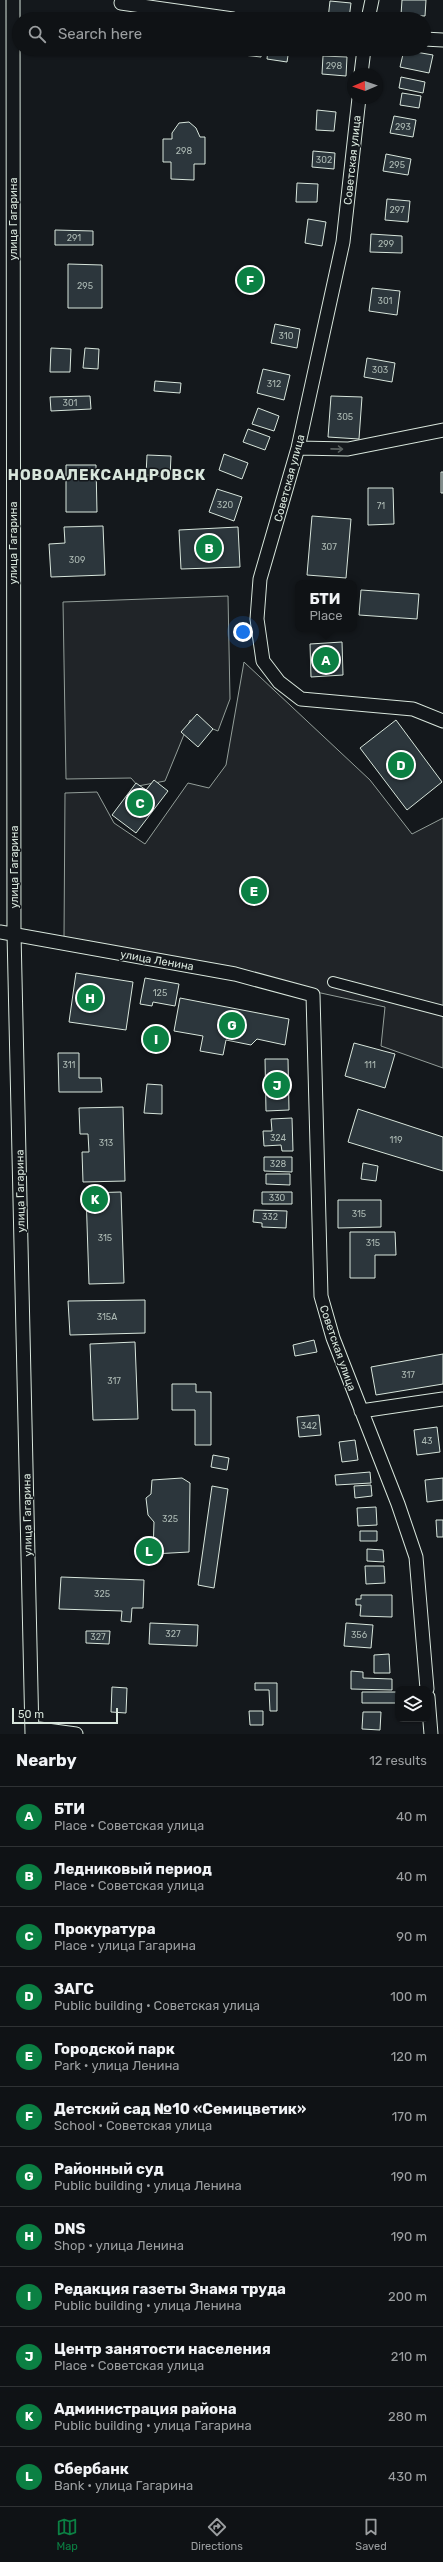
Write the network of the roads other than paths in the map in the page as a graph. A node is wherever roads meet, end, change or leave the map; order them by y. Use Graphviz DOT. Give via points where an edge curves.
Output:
graph roads {
  1 [pos="13,0"];
  2 [pos="372,0"];
  3 [pos="121,3"];
  4 [pos="13,12"];
  5 [pos="184,12"];
  6 [pos="369,12"];
  7 [pos="431,40"];
  8 [pos="443,40"];
  9 [pos="13,56"];
  10 [pos="363,56"];
  11 [pos="362,68"];
  12 [pos="358,104"];
  13 [pos="443,430"];
  14 [pos="298,448"];
  15 [pos="443,721"];
  16 [pos="0,932"];
  17 [pos="14,934"];
  18 [pos="333,982"];
  19 [pos="313,995"];
  20 [pos="443,1011"];
  21 [pos="443,1399"];
  22 [pos="361,1411"];
  23 [pos="427,1686"];
  24 [pos="430,1722"];
  25 [pos="32,1731"];
  26 [pos="76,1734"];
  27 [pos="431,1734"];
  1 -- 4 [label="street, улица Гагарина"];
  2 -- 6 [label="street"];
  3 -- 5 [label="street"];
  7 -- 8 [label="street"];
  9 -- 17 [label="street, улица Гагарина"];
  10 -- 11 [label="street"];
  12 -- 14 [label="street, Советская улица" via="343,242"];
  14 -- 13 [label="street, one-way" via="348,449"];
  14 -- 15 [label="street, Советская улица" via="260,579 257,619 263,661 279,682 302,699 413,709"];
  16 -- 17 [label="street, улица Ленина"];
  17 -- 19 [label="street, улица Ленина" via="235,974"];
  17 -- 25 [label="street, улица Гагарина"];
  18 -- 20 [label="street"];
  19 -- 22 [label="street, Советская улица" via="321,1296 333,1338"];
  21 -- 22 [label="street"];
  22 -- 23 [label="street, Советская улица" via="416,1557"];
  24 -- 27 [label="street"];
  25 -- 26 [label="street"];
}
